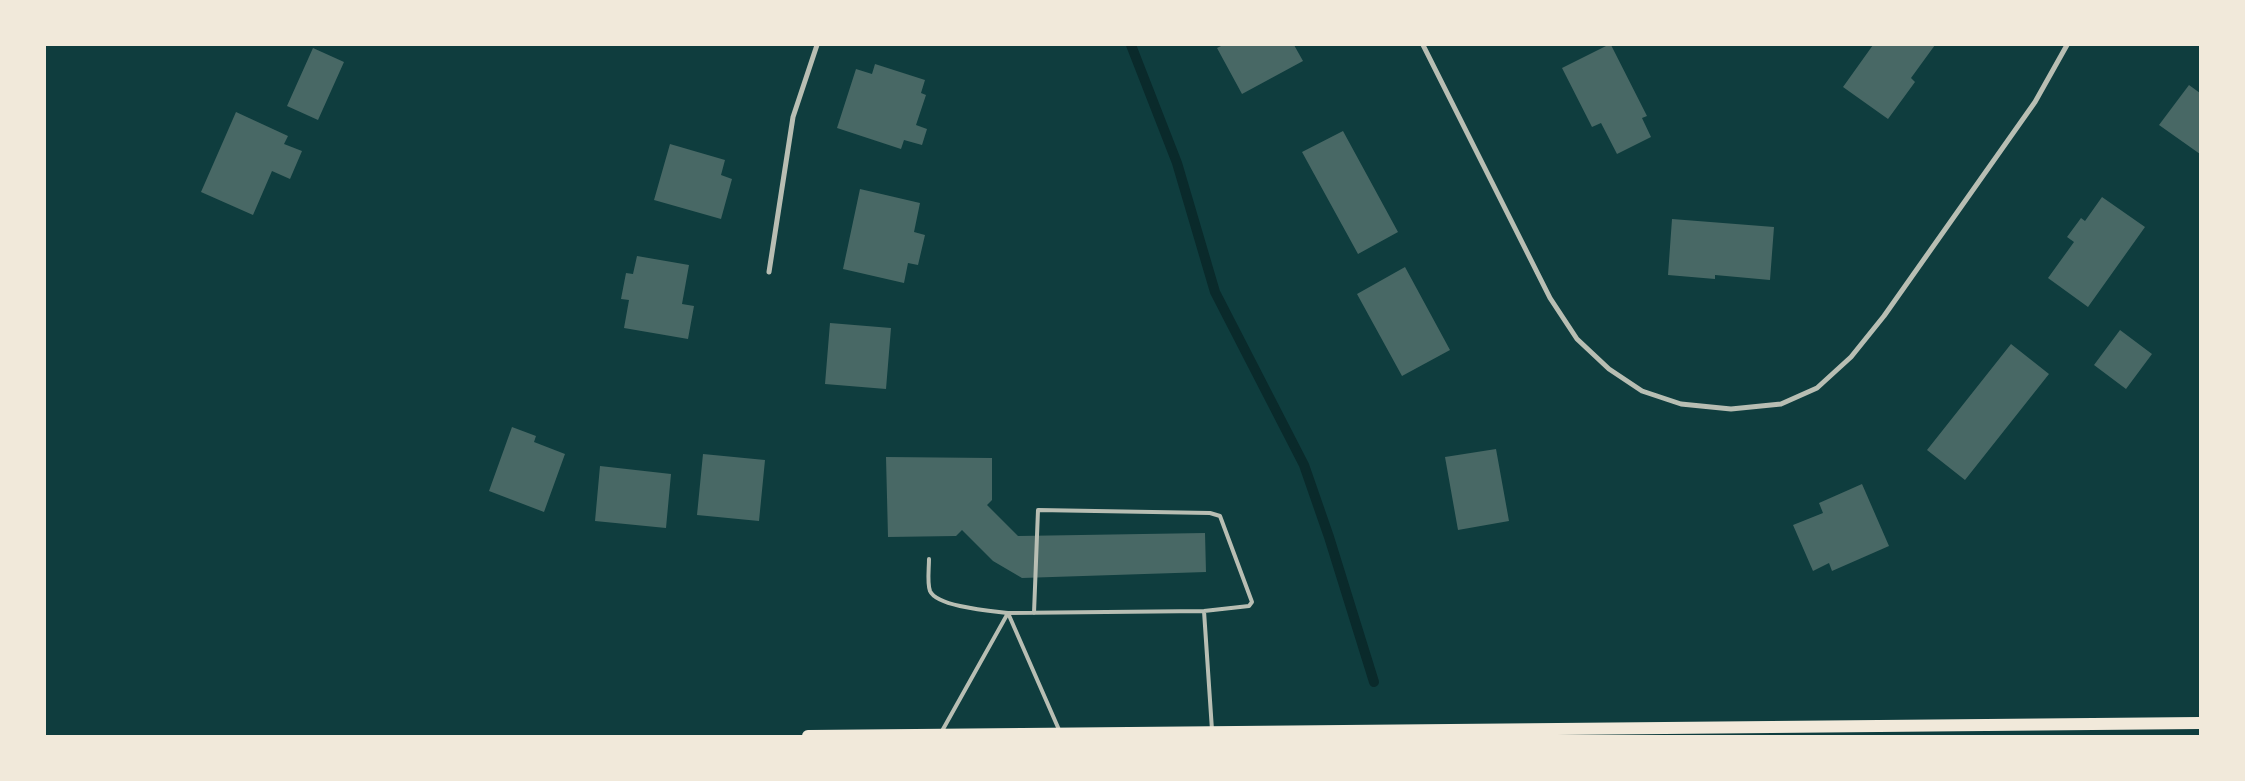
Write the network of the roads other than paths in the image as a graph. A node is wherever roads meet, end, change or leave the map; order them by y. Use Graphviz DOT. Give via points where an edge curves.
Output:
graph roads {
  1 [pos="817,45"];
  2 [pos="1423,45"];
  3 [pos="2067,45"];
  4 [pos="769,272"];
  5 [pos="929,560"];
  6 [pos="1204,611"];
  7 [pos="1008,613"];
  8 [pos="1034,613"];
  9 [pos="2200,723"];
  10 [pos="1212,733"];
  11 [pos="1061,734"];
  12 [pos="940,735"];
  13 [pos="988,735"];
  14 [pos="808,736"];
  1 -- 4 [label="street" via="793,117"];
  2 -- 3 [label="street" via="1550,298 1577,339 1609,369 1642,390 1681,404 1730,409 1781,404 1818,388 1851,358 2035,102"];
  5 -- 7 [label="lane" via="930,591 935,598 946,603"];
  6 -- 8 [label="lane"];
  6 -- 8 [label="lane" via="1249,606 1252,602 1220,516 1038,510"];
  6 -- 10 [label="lane"];
  7 -- 8 [label="lane"];
  7 -- 11 [label="lane"];
  7 -- 12 [label="lane"];
  9 -- 10 [label="main road"];
  10 -- 11 [label="main road"];
  11 -- 13 [label="main road"];
  12 -- 13 [label="main road"];
  12 -- 14 [label="main road"];
}
